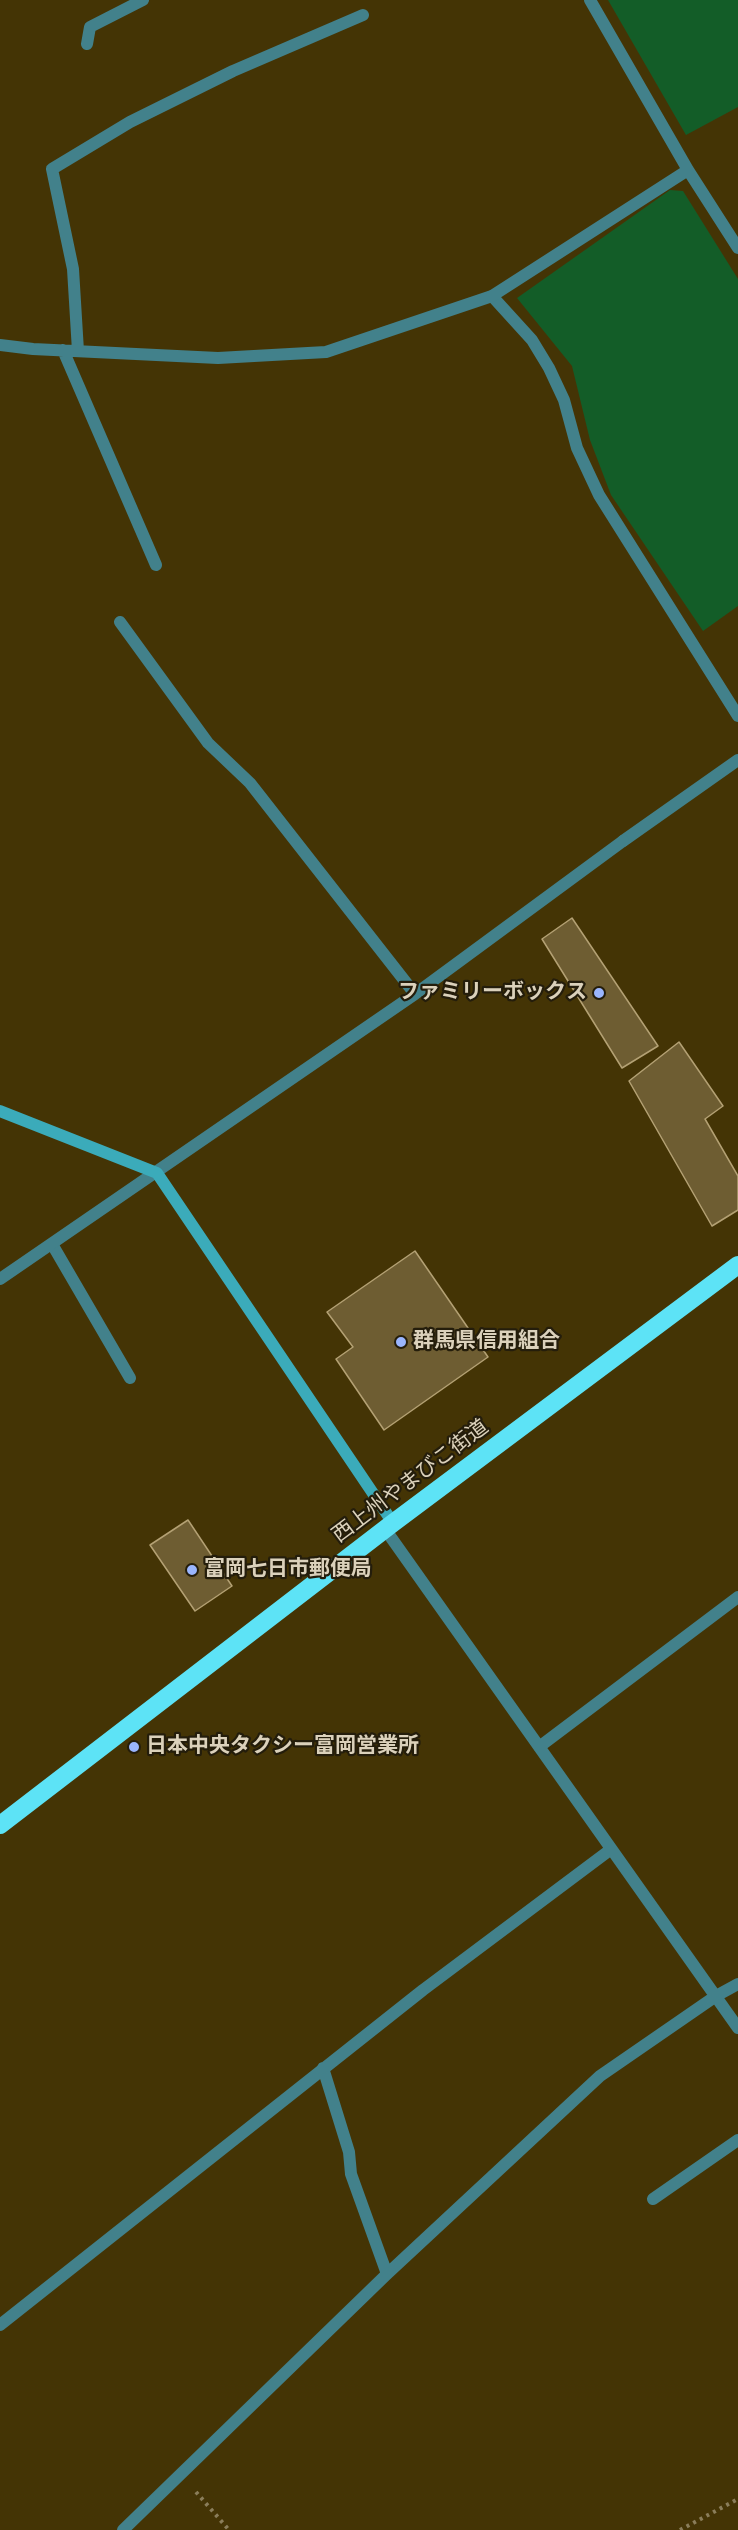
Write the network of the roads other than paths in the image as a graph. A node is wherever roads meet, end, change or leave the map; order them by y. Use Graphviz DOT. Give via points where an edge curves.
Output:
graph roads {
  1 [pos="143,0"];
  2 [pos="590,0"];
  3 [pos="363,15"];
  4 [pos="87,44"];
  5 [pos="688,170"];
  6 [pos="738,248"];
  7 [pos="492,296"];
  8 [pos="0,345"];
  9 [pos="63,350"];
  10 [pos="78,351"];
  11 [pos="156,565"];
  12 [pos="120,622"];
  13 [pos="738,716"];
  14 [pos="738,760"];
  15 [pos="415,994"];
  16 [pos="0,1111"];
  17 [pos="157,1173"];
  18 [pos="52,1244"];
  19 [pos="738,1265"];
  20 [pos="0,1279"];
  21 [pos="130,1378"];
  22 [pos="389,1526"];
  23 [pos="738,1597"];
  24 [pos="539,1747"];
  25 [pos="0,1825"];
  26 [pos="610,1850"];
  27 [pos="738,1984"];
  28 [pos="716,1996"];
  29 [pos="738,2028"];
  30 [pos="323,2068"];
  31 [pos="738,2140"];
  32 [pos="653,2199"];
  33 [pos="387,2274"];
  34 [pos="0,2325"];
  35 [pos="123,2530"];
  1 -- 4 [label="street" via="90,27"];
  2 -- 5 [label="street"];
  3 -- 10 [label="street" via="233,71 130,122 52,169 73,269"];
  5 -- 6 [label="street"];
  5 -- 7 [label="street"];
  7 -- 10 [label="street" via="326,352 218,358"];
  7 -- 13 [label="street" via="532,340 549,368 564,400 577,448 599,495"];
  8 -- 9 [label="street"];
  9 -- 10 [label="street"];
  9 -- 11 [label="street"];
  12 -- 15 [label="street" via="208,743 250,783"];
  14 -- 15 [label="street"];
  15 -- 17 [label="street"];
  16 -- 17 [label="street"];
  17 -- 18 [label="street"];
  17 -- 22 [label="street"];
  18 -- 20 [label="street"];
  18 -- 21 [label="street"];
  19 -- 22 [label="highway, 西上州やまびこ街道"];
  22 -- 24 [label="street"];
  22 -- 25 [label="highway, 西上州やまびこ街道"];
  23 -- 24 [label="street"];
  24 -- 26 [label="street"];
  26 -- 28 [label="street"];
  26 -- 30 [label="street"];
  27 -- 28 [label="street"];
  28 -- 29 [label="street"];
  28 -- 33 [label="street" via="600,2076"];
  30 -- 33 [label="street" via="349,2152 351,2174"];
  30 -- 34 [label="street"];
  31 -- 32 [label="street"];
  33 -- 35 [label="street"];
}
